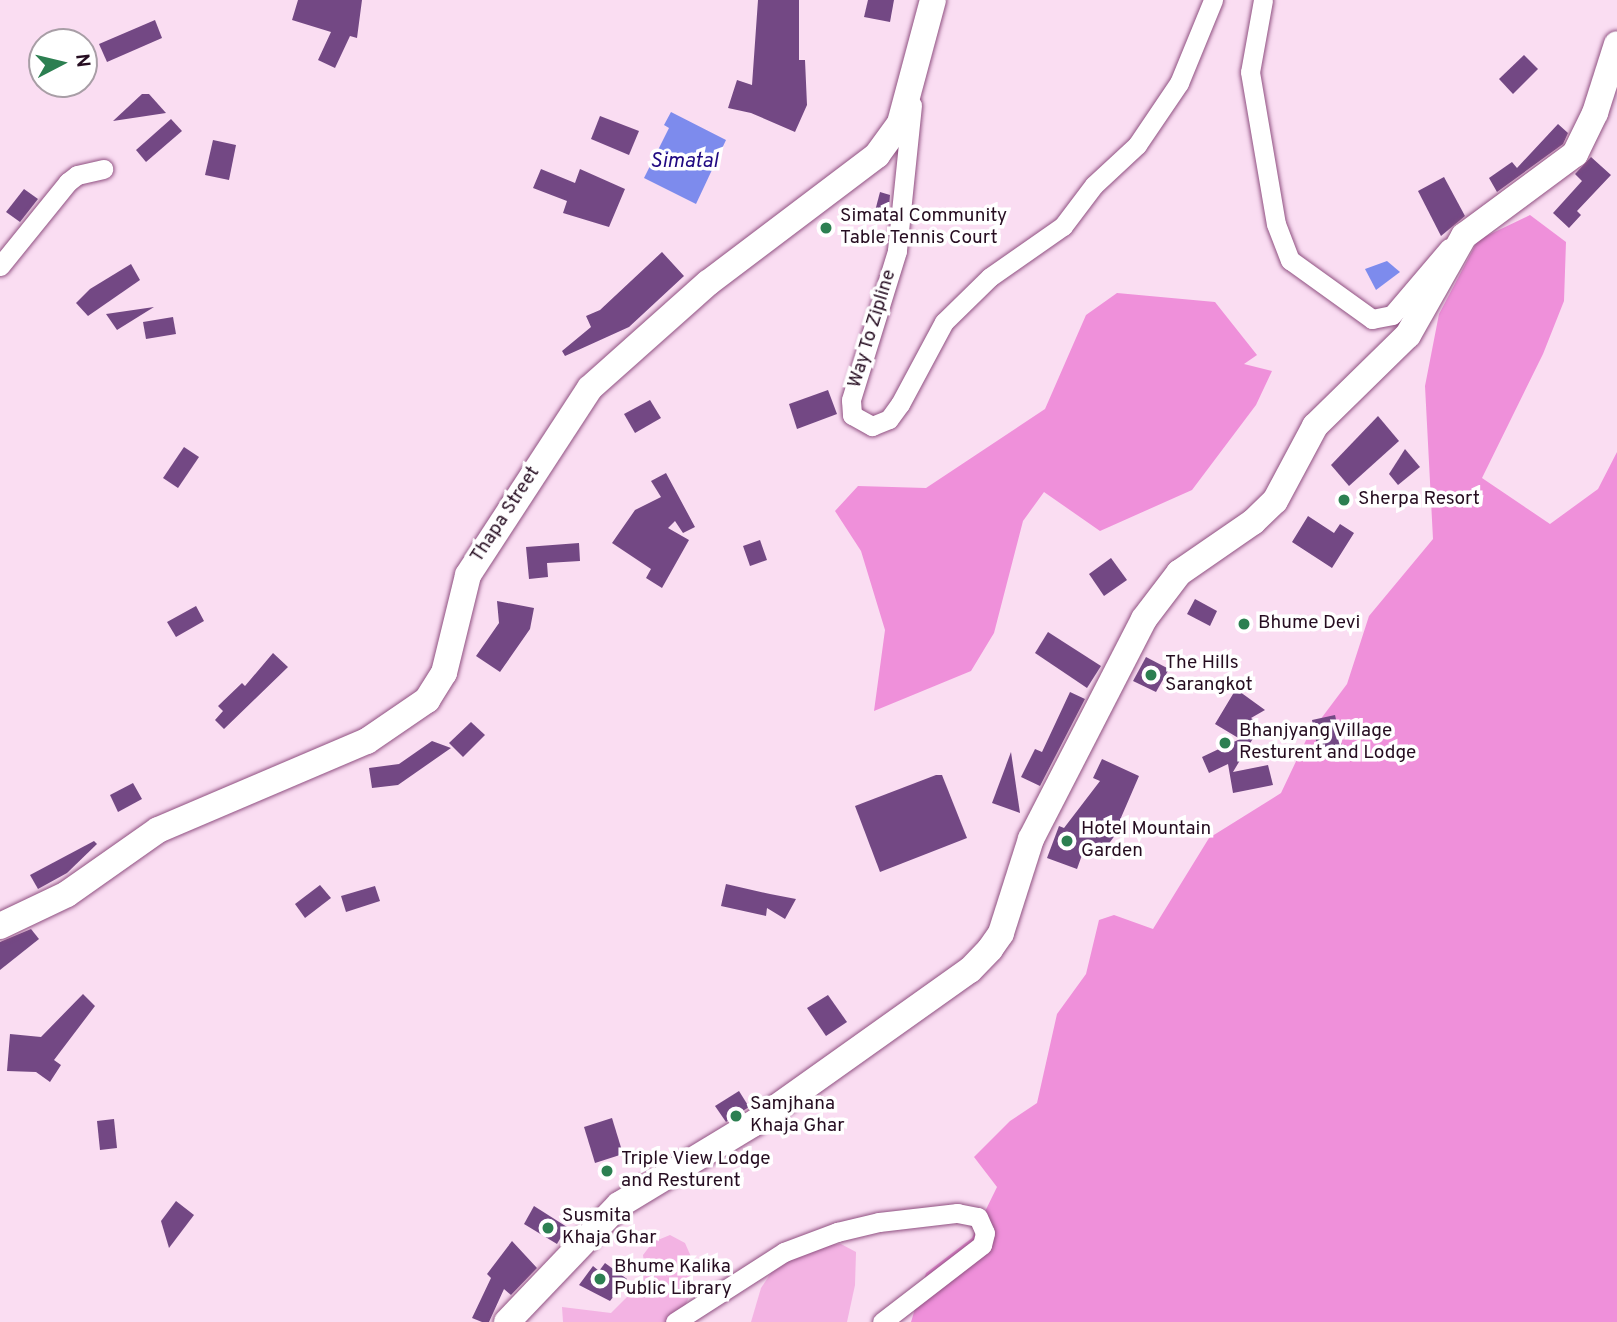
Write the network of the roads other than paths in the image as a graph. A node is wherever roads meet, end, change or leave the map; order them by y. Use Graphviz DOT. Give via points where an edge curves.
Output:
graph roads {
  1 [pos="933,0"];
  2 [pos="1213,0"];
  3 [pos="1263,0"];
  4 [pos="1617,44"];
  5 [pos="913,83"];
  6 [pos="103,169"];
  7 [pos="1464,236"];
  8 [pos="0,266"];
  9 [pos="0,926"];
  10 [pos="507,1322"];
  11 [pos="675,1322"];
  12 [pos="882,1322"];
  1 -- 5 [label="street, Thapa Street"];
  2 -- 5 [label="street, Way To Zipline" via="1179,83 1137,145 1094,185 1063,226 990,277 944,322 900,404 889,419 873,426 852,415 850,400 897,251"];
  3 -- 7 [label="street" via="1250,72 1276,223 1290,260 1372,319 1392,315 1442,253"];
  4 -- 7 [label="street" via="1576,154"];
  5 -- 9 [label="street, Thapa Street" via="900,123 877,155 708,283 590,388 468,575 444,673 427,700 367,741 158,830 67,894"];
  6 -- 8 [label="street" via="68,182"];
  7 -- 10 [label="street" via="1408,335 1315,426 1275,501 1253,522 1179,573 1143,619 1031,839 1001,933 989,949 970,970 753,1124 619,1205"];
  11 -- 12 [label="street" via="784,1252 837,1232 957,1213 978,1217 985,1233 982,1245"];
}
